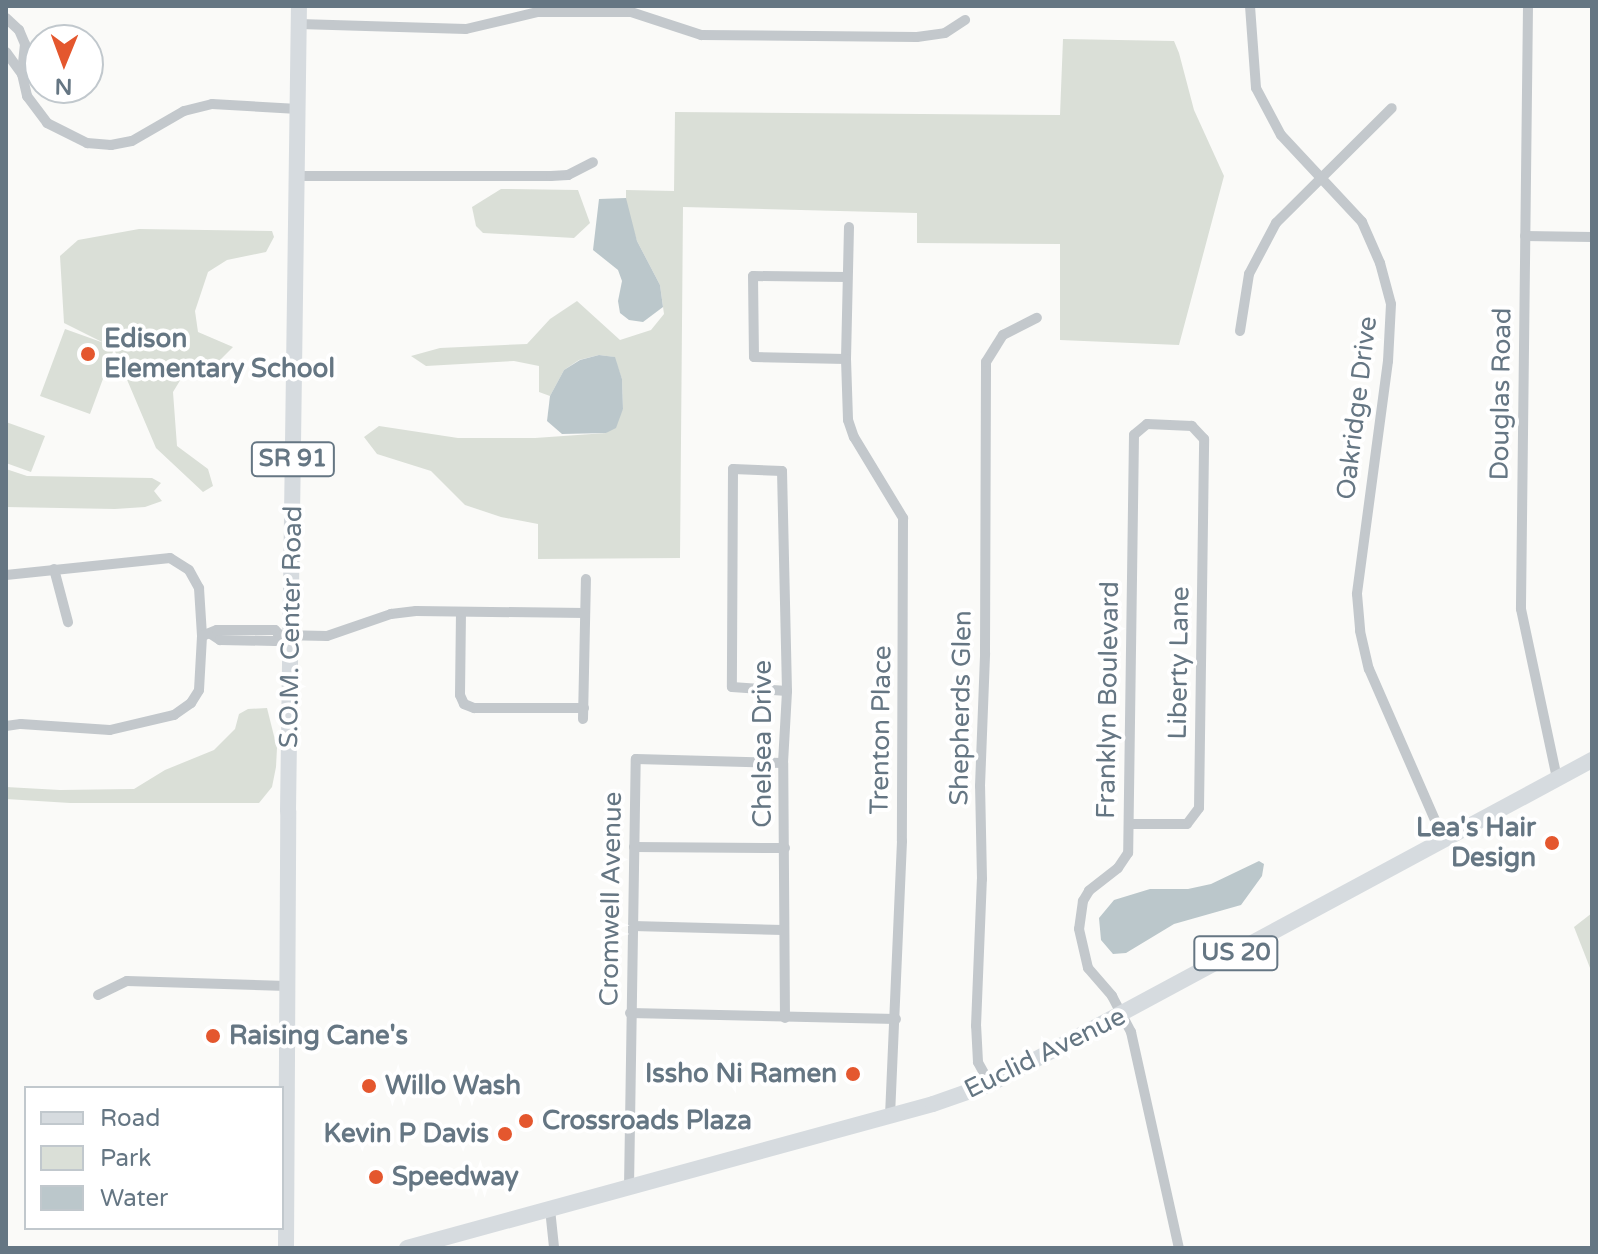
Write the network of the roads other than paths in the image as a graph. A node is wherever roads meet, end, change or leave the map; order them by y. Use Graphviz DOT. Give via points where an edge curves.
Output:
graph roads {
  1 [pos="299,6"];
  2 [pos="1250,6"];
  3 [pos="1528,6"];
  4 [pos="6,18"];
  5 [pos="965,20"];
  6 [pos="299,24"];
  7 [pos="6,52"];
  8 [pos="22,74"];
  9 [pos="1392,108"];
  10 [pos="298,109"];
  11 [pos="593,162"];
  12 [pos="297,176"];
  13 [pos="1323,178"];
  14 [pos="849,227"];
  15 [pos="1525,236"];
  16 [pos="1592,237"];
  17 [pos="847,277"];
  18 [pos="1037,318"];
  19 [pos="1240,331"];
  20 [pos="846,359"];
  21 [pos="1204,439"];
  22 [pos="54,569"];
  23 [pos="6,575"];
  24 [pos="586,579"];
  25 [pos="461,612"];
  26 [pos="585,613"];
  27 [pos="68,622"];
  28 [pos="206,635"];
  29 [pos="286,636"];
  30 [pos="787,691"];
  31 [pos="6,726"];
  32 [pos="1592,760"];
  33 [pos="783,763"];
  34 [pos="1557,779"];
  35 [pos="1129,824"];
  36 [pos="1444,841"];
  37 [pos="634,847"];
  38 [pos="785,848"];
  39 [pos="633,926"];
  40 [pos="783,930"];
  41 [pos="287,986"];
  42 [pos="98,995"];
  43 [pos="630,1013"];
  44 [pos="1123,1014"];
  45 [pos="785,1018"];
  46 [pos="896,1019"];
  47 [pos="990,1084"];
  48 [pos="890,1116"];
  49 [pos="629,1187"];
  50 [pos="550,1209"];
  51 [pos="286,1248"];
  52 [pos="407,1248"];
  53 [pos="554,1248"];
  54 [pos="1179,1248"];
  1 -- 6 [label="main road, S.O.M. Center Road / SR 91"];
  2 -- 13 [label="street, Oakridge Drive" via="1256,88 1281,135"];
  3 -- 15 [label="street, Douglas Road"];
  4 -- 8 [label="street" via="25,44"];
  5 -- 6 [label="street" via="945,33 917,37 701,35 631,12 538,12 466,29"];
  6 -- 10 [label="main road, S.O.M. Center Road / SR 91"];
  7 -- 8 [label="street"];
  8 -- 10 [label="street" via="27,96 47,123 100,145 144,137 176,115 202,106 230,102"];
  9 -- 13 [label="street"];
  10 -- 12 [label="main road, S.O.M. Center Road / SR 91"];
  11 -- 12 [label="street" via="568,175 551,176"];
  12 -- 29 [label="main road, S.O.M. Center Road / SR 91"];
  13 -- 19 [label="street" via="1276,223 1249,274"];
  13 -- 36 [label="street, Oakridge Drive" via="1362,222 1391,304 1357,594 1360,631 1374,682"];
  14 -- 17 [label="street, Trenton Place"];
  15 -- 16 [label="street"];
  15 -- 34 [label="street, Douglas Road" via="1521,609"];
  17 -- 20 [label="street, Trenton Place"];
  17 -- 20 [label="street" via="753,276 754,357"];
  18 -- 47 [label="street, Shepherds Glen" via="1003,335 986,362 983,870 976,1026 978,1062"];
  20 -- 46 [label="street, Trenton Place" via="848,420 854,437 903,518"];
  21 -- 35 [label="street, Liberty Lane" via="1199,808 1187,824"];
  21 -- 35 [label="street, Franklyn Boulevard" via="1192,426 1147,424 1134,435"];
  22 -- 23 [label="street"];
  22 -- 27 [label="street"];
  22 -- 28 [label="street" via="170,558 189,570 199,588"];
  24 -- 26 [label="street"];
  25 -- 26 [label="street"];
  25 -- 26 [label="street" via="464,704 583,713"];
  25 -- 29 [label="street" via="391,614 327,636"];
  28 -- 29 [label="street" via="248,641"];
  28 -- 31 [label="street" via="199,690 174,715 110,730"];
  29 -- 41 [label="main road, S.O.M. Center Road / SR 91"];
  30 -- 30 [label="street, Chelsea Drive" via="732,687 733,469 782,471"];
  30 -- 33 [label="street, Chelsea Drive"];
  32 -- 34 [label="main road, Euclid Avenue / US 20"];
  33 -- 37 [label="street, Cromwell Avenue" via="636,759"];
  33 -- 38 [label="street, Chelsea Drive"];
  34 -- 36 [label="main road, Euclid Avenue / US 20"];
  35 -- 44 [label="street, Franklyn Boulevard" via="1128,853 1089,891 1079,929 1088,968"];
  36 -- 44 [label="main road, Euclid Avenue / US 20"];
  37 -- 38 [label="street"];
  37 -- 39 [label="street, Cromwell Avenue"];
  38 -- 40 [label="street, Chelsea Drive"];
  39 -- 40 [label="street"];
  39 -- 43 [label="street, Cromwell Avenue"];
  40 -- 45 [label="street, Chelsea Drive"];
  41 -- 42 [label="street" via="127,981"];
  41 -- 51 [label="main road, S.O.M. Center Road / SR 91"];
  43 -- 45 [label="street"];
  43 -- 49 [label="street, Cromwell Avenue"];
  44 -- 47 [label="main road, Euclid Avenue / US 20"];
  44 -- 54 [label="street, Franklyn Boulevard"];
  45 -- 46 [label="street"];
  46 -- 48 [label="street, Trenton Place"];
  47 -- 48 [label="main road, Euclid Avenue / US 20"];
  48 -- 49 [label="main road, Euclid Avenue / US 20"];
  49 -- 50 [label="main road, Euclid Avenue / US 20"];
  50 -- 52 [label="main road, Euclid Avenue / US 20"];
  50 -- 53 [label="street"];
}
